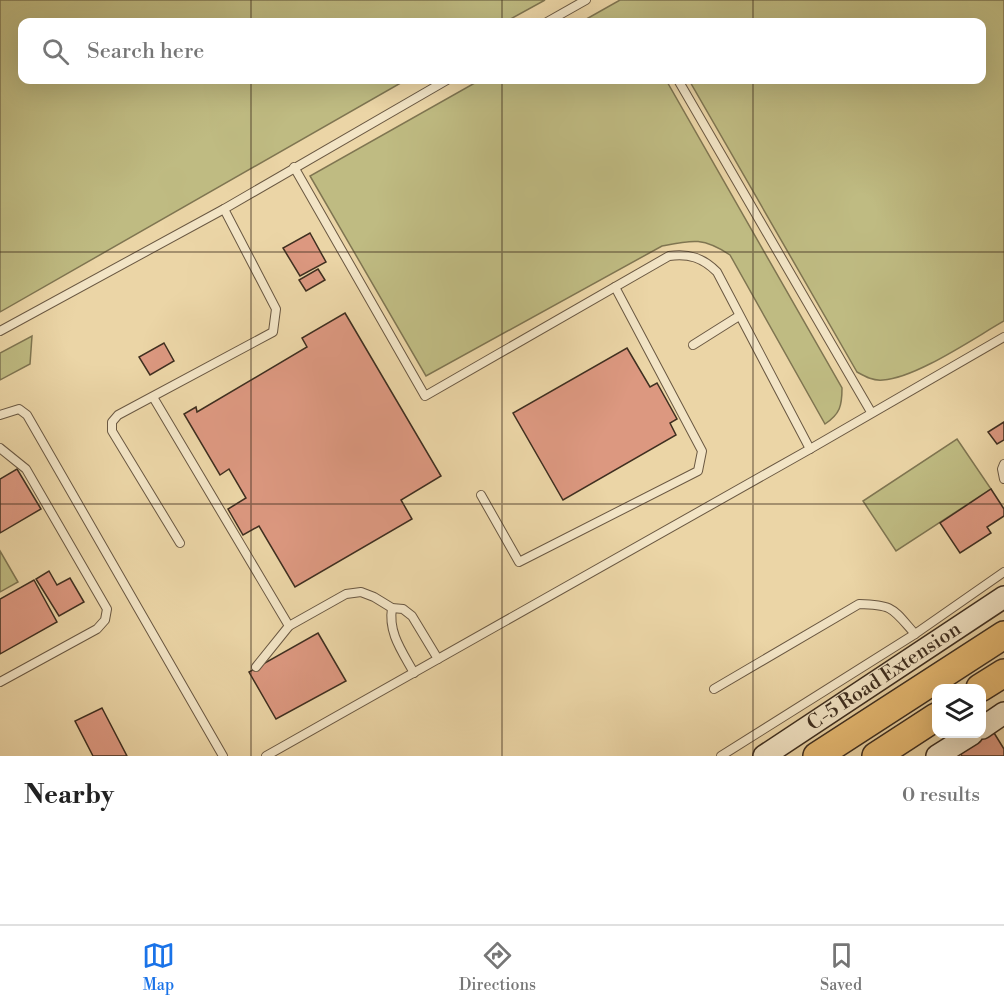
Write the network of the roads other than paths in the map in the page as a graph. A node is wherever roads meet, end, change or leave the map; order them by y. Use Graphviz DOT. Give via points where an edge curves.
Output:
graph roads {
  1 [pos="586,0"];
  2 [pos="554,18"];
  3 [pos="440,84"];
  4 [pos="680,84"];
  5 [pos="294,167"];
  6 [pos="224,208"];
  7 [pos="615,287"];
  8 [pos="739,316"];
  9 [pos="0,331"];
  10 [pos="1004,337"];
  11 [pos="693,345"];
  12 [pos="153,397"];
  13 [pos="871,412"];
  14 [pos="0,416"];
  15 [pos="0,448"];
  16 [pos="810,449"];
  17 [pos="1004,464"];
  18 [pos="1004,479"];
  19 [pos="481,495"];
  20 [pos="180,543"];
  21 [pos="1004,572"];
  22 [pos="1004,597"];
  23 [pos="392,608"];
  24 [pos="289,626"];
  25 [pos="915,634"];
  26 [pos="1004,635"];
  27 [pos="438,658"];
  28 [pos="256,667"];
  29 [pos="414,673"];
  30 [pos="1004,673"];
  31 [pos="0,682"];
  32 [pos="986,684"];
  33 [pos="714,689"];
  34 [pos="1004,713"];
  35 [pos="932,720"];
  36 [pos="986,725"];
  37 [pos="966,738"];
  38 [pos="224,756"];
  39 [pos="266,756"];
  40 [pos="721,756"];
  41 [pos="764,756"];
  42 [pos="816,756"];
  43 [pos="876,756"];
  44 [pos="937,756"];
  1 -- 2 [label="lane"];
  3 -- 5 [label="lane"];
  4 -- 13 [label="lane"];
  5 -- 6 [label="lane"];
  5 -- 7 [label="lane" via="425,396"];
  6 -- 9 [label="lane"];
  6 -- 12 [label="lane" via="276,309 273,332"];
  7 -- 8 [label="lane" via="669,256 682,254 706,262 717,272"];
  7 -- 19 [label="lane" via="702,451 698,471 519,562"];
  8 -- 11 [label="lane"];
  8 -- 16 [label="lane"];
  10 -- 13 [label="lane"];
  12 -- 20 [label="lane" via="118,415 112,422 112,431"];
  12 -- 24 [label="lane"];
  13 -- 16 [label="lane"];
  14 -- 38 [label="lane" via="19,409 27,415"];
  15 -- 31 [label="lane" via="26,469 107,609 105,620 97,629"];
  16 -- 27 [label="lane"];
  17 -- 18 [label="lane"];
  21 -- 25 [label="lane"];
  22 -- 41 [label="main road, C-5 Road Extension"];
  23 -- 24 [label="lane" via="368,594 345,594"];
  23 -- 27 [label="lane" via="403,609 412,616"];
  23 -- 29 [label="lane" via="392,634"];
  24 -- 28 [label="lane"];
  25 -- 33 [label="lane" via="886,605 859,604"];
  25 -- 40 [label="lane"];
  26 -- 42 [label="highway"];
  27 -- 29 [label="lane"];
  29 -- 39 [label="lane"];
  30 -- 32 [label="highway"];
  34 -- 36 [label="main road"];
  35 -- 43 [label="highway"];
  37 -- 44 [label="main road"];
}
